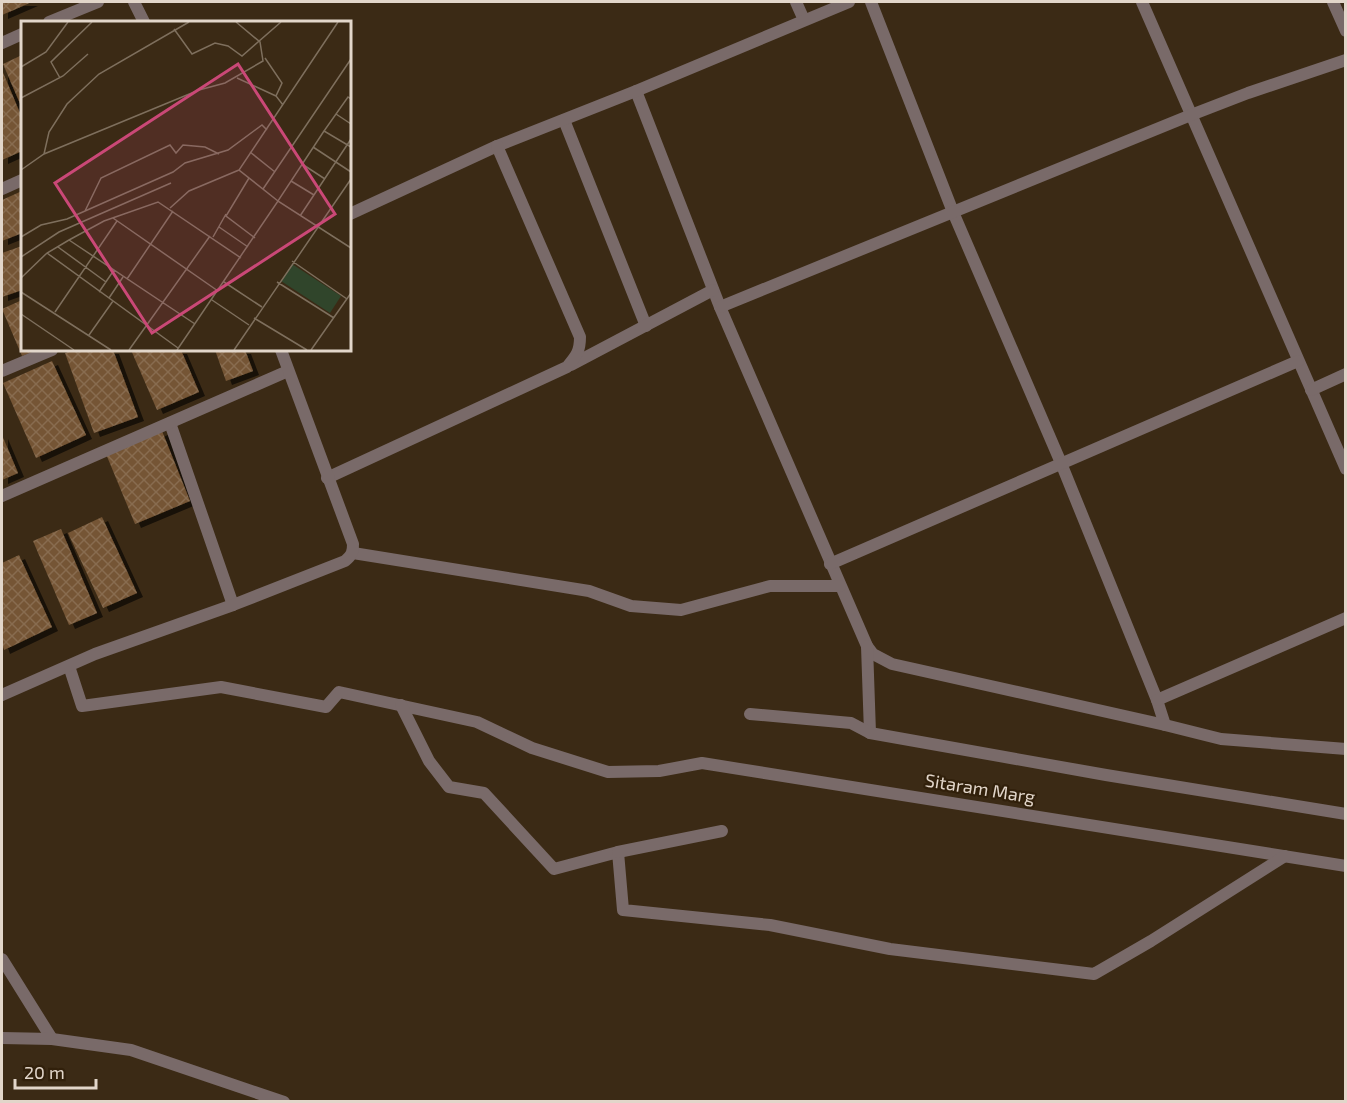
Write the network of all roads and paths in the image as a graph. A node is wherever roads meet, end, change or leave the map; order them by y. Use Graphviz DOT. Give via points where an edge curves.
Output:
graph roads {
  1 [pos="98,2"];
  2 [pos="134,2"];
  3 [pos="796,2"];
  4 [pos="849,2"];
  5 [pos="871,2"];
  6 [pos="1142,2"];
  7 [pos="1334,2"];
  8 [pos="804,20"];
  9 [pos="51,21"];
  10 [pos="144,21"];
  11 [pos="1346,31"];
  12 [pos="21,34"];
  13 [pos="2,43"];
  14 [pos="1346,60"];
  15 [pos="636,91"];
  16 [pos="1191,115"];
  17 [pos="564,120"];
  18 [pos="497,146"];
  19 [pos="21,180"];
  20 [pos="2,189"];
  21 [pos="953,212"];
  22 [pos="351,214"];
  23 [pos="713,290"];
  24 [pos="720,307"];
  25 [pos="646,326"];
  26 [pos="49,351"];
  27 [pos="281,351"];
  28 [pos="1298,361"];
  29 [pos="3,367"];
  30 [pos="567,367"];
  31 [pos="288,371"];
  32 [pos="1346,374"];
  33 [pos="1311,390"];
  34 [pos="170,423"];
  35 [pos="1342,452"];
  36 [pos="1061,463"];
  37 [pos="1346,470"];
  38 [pos="327,478"];
  39 [pos="2,496"];
  40 [pos="353,553"];
  41 [pos="830,564"];
  42 [pos="840,586"];
  43 [pos="233,605"];
  44 [pos="1346,618"];
  45 [pos="867,646"];
  46 [pos="69,666"];
  47 [pos="2,695"];
  48 [pos="1157,700"];
  49 [pos="400,705"];
  50 [pos="750,714"];
  51 [pos="1165,724"];
  52 [pos="870,733"];
  53 [pos="1346,748"];
  54 [pos="1346,814"];
  55 [pos="722,831"];
  56 [pos="618,852"];
  57 [pos="1285,856"];
  58 [pos="1346,866"];
  59 [pos="2,959"];
  60 [pos="2,1038"];
  61 [pos="52,1039"];
  62 [pos="284,1101"];
  1 -- 9 [label="street"];
  2 -- 10 [label="street"];
  3 -- 8 [label="street"];
  4 -- 8 [label="street"];
  5 -- 21 [label="street"];
  6 -- 16 [label="street"];
  7 -- 11 [label="street"];
  8 -- 15 [label="street"];
  12 -- 13 [label="street"];
  14 -- 16 [label="street"];
  15 -- 17 [label="street"];
  15 -- 23 [label="street"];
  16 -- 21 [label="street"];
  16 -- 28 [label="street"];
  17 -- 18 [label="street"];
  17 -- 25 [label="street"];
  18 -- 22 [label="street"];
  18 -- 30 [label="street" via="580,337 576,357"];
  19 -- 20 [label="street"];
  21 -- 24 [label="street"];
  21 -- 36 [label="street"];
  23 -- 24 [label="street"];
  23 -- 25 [label="street"];
  24 -- 41 [label="street"];
  25 -- 30 [label="street"];
  26 -- 29 [label="street"];
  27 -- 31 [label="street"];
  28 -- 33 [label="street"];
  28 -- 36 [label="street"];
  30 -- 38 [label="street"];
  31 -- 34 [label="street"];
  31 -- 38 [label="street"];
  32 -- 33 [label="street"];
  33 -- 35 [label="street"];
  34 -- 39 [label="street"];
  34 -- 43 [label="street"];
  35 -- 37 [label="street"];
  36 -- 41 [label="street"];
  36 -- 48 [label="street"];
  38 -- 40 [label="street"];
  40 -- 42 [label="street" via="589,591 631,606 681,610 770,586"];
  40 -- 43 [label="street" via="345,561"];
  41 -- 42 [label="street"];
  42 -- 45 [label="street"];
  43 -- 46 [label="street"];
  44 -- 48 [label="street"];
  45 -- 51 [label="street" via="892,664"];
  45 -- 52 [label="street"];
  46 -- 47 [label="street"];
  46 -- 49 [label="street, Sitaram Marg" via="82,706 221,687 326,707 339,692"];
  48 -- 51 [label="street"];
  49 -- 56 [label="street" via="429,761 449,787 484,793 554,869"];
  49 -- 57 [label="street, Sitaram Marg" via="477,722 532,748 608,772 659,771 702,763"];
  50 -- 52 [label="street" via="851,723"];
  51 -- 53 [label="street" via="1221,739"];
  52 -- 54 [label="street"];
  55 -- 56 [label="street"];
  56 -- 57 [label="street" via="623,910 770,925 890,949 1094,974"];
  57 -- 58 [label="street, Sitaram Marg"];
  59 -- 61 [label="street"];
  60 -- 61 [label="street"];
  61 -- 62 [label="street" via="131,1050"];
}
